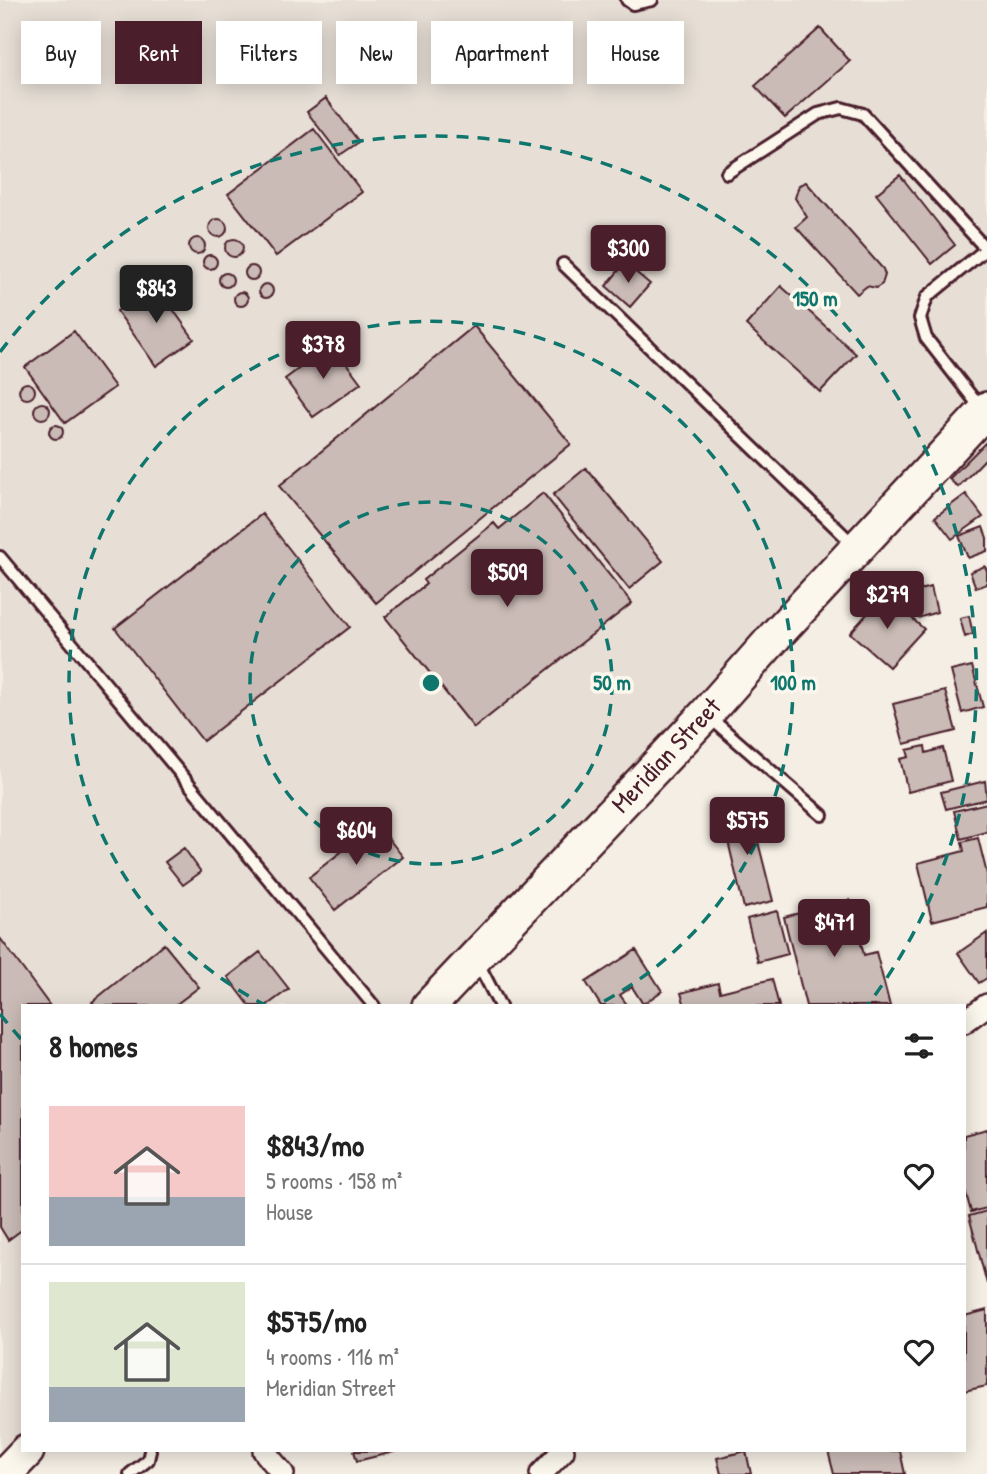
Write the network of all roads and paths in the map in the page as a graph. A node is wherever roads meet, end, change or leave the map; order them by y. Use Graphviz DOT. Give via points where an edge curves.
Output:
graph roads {
  1 [pos="627,0"];
  2 [pos="652,0"];
  3 [pos="727,173"];
  4 [pos="987,249"];
  5 [pos="564,264"];
  6 [pos="985,411"];
  7 [pos="857,548"];
  8 [pos="0,556"];
  9 [pos="706,714"];
  10 [pos="822,816"];
  11 [pos="475,957"];
  12 [pos="372,1004"];
  13 [pos="431,1004"];
  14 [pos="499,1004"];
  15 [pos="987,1005"];
  16 [pos="966,1021"];
  17 [pos="150,1452"];
  18 [pos="265,1452"];
  19 [pos="562,1452"];
  20 [pos="130,1474"];
  21 [pos="283,1474"];
  22 [pos="541,1474"];
  1 -- 2 [label="lane" via="633,4"];
  3 -- 4 [label="lane" via="818,114 841,108 863,114"];
  4 -- 6 [label="lane" via="927,298 920,318 926,338"];
  5 -- 7 [label="lane"];
  6 -- 7 [label="main road, Meridian Street"];
  7 -- 9 [label="main road, Meridian Street"];
  8 -- 12 [label="lane"];
  9 -- 10 [label="lane"];
  9 -- 11 [label="main road, Meridian Street"];
  11 -- 13 [label="main road, Meridian Street"];
  11 -- 14 [label="lane"];
  15 -- 16 [label="street"];
  17 -- 20 [label="lane" via="148,1460"];
  18 -- 21 [label="street"];
  19 -- 22 [label="street"];
}
